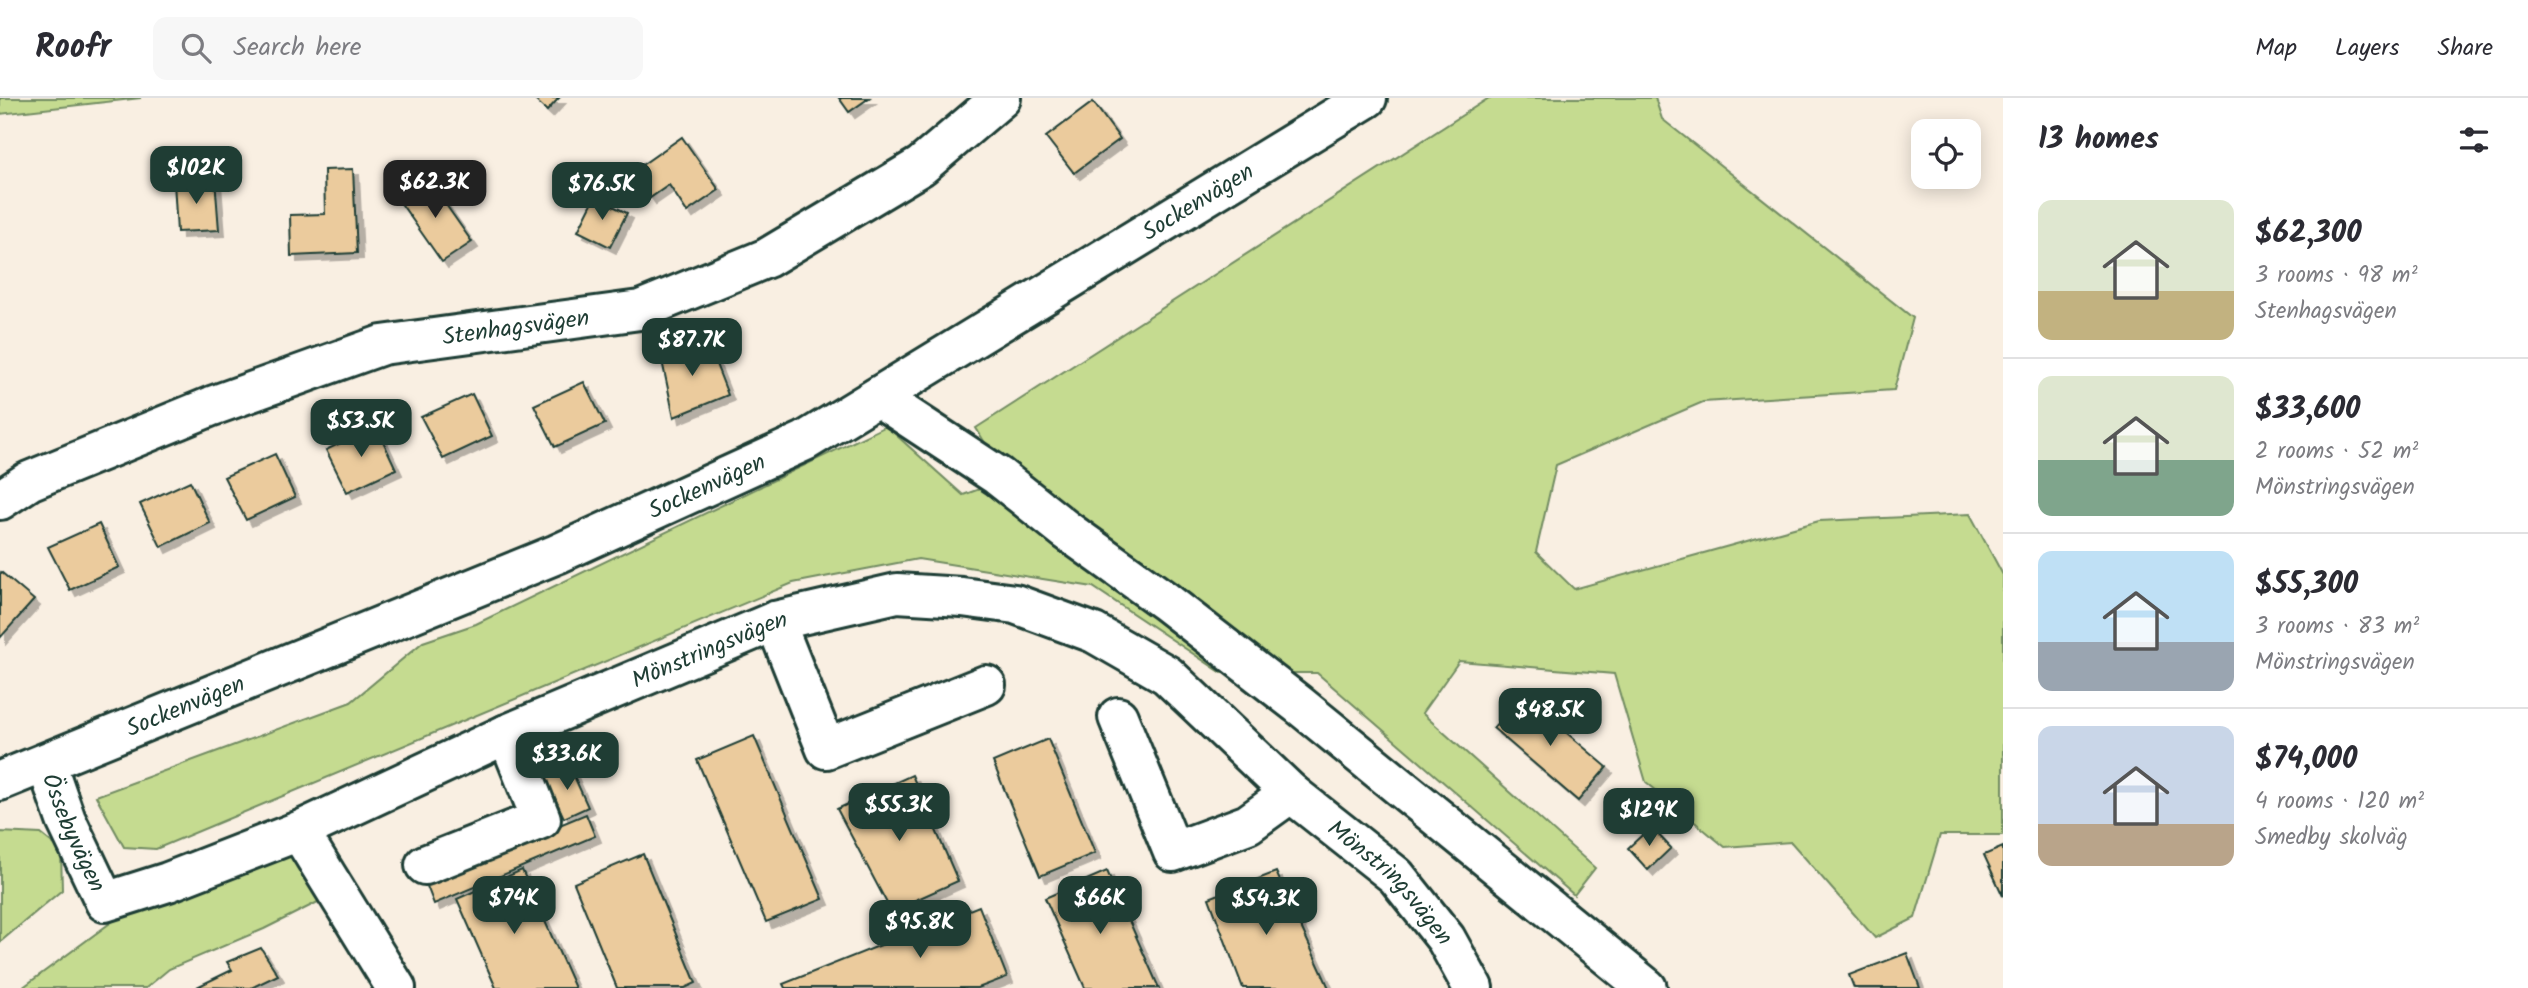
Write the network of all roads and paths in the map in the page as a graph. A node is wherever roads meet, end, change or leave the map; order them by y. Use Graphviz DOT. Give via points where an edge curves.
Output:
graph roads {
  1 [pos="1001,98"];
  2 [pos="1367,98"];
  3 [pos="878,397"];
  4 [pos="0,500"];
  5 [pos="775,621"];
  6 [pos="986,685"];
  7 [pos="1118,718"];
  8 [pos="508,734"];
  9 [pos="46,763"];
  10 [pos="0,781"];
  11 [pos="1291,793"];
  12 [pos="299,831"];
  13 [pos="425,864"];
  14 [pos="105,902"];
  15 [pos="397,988"];
  16 [pos="1473,988"];
  17 [pos="1647,988"];
  1 -- 4 [label="street, Stenhagsvägen" via="921,166 767,258 640,310 382,345 200,411 29,481"];
  2 -- 3 [label="street, Sockenvägen"];
  3 -- 9 [label="street, Sockenvägen" via="804,441 556,554"];
  3 -- 17 [label="street" via="998,476 1165,601"];
  5 -- 6 [label="street" via="826,750"];
  5 -- 8 [label="street, Mönstringsvägen"];
  5 -- 11 [label="street, Mönstringsvägen" via="897,593 1015,604 1094,633 1167,675"];
  7 -- 11 [label="street" via="1173,852 1248,824"];
  8 -- 12 [label="street, Mönstringsvägen"];
  8 -- 13 [label="street" via="541,819"];
  9 -- 10 [label="street, Sockenvägen"];
  9 -- 14 [label="street, Össebyvägen" via="66,820"];
  11 -- 16 [label="street, Mönstringsvägen" via="1395,876 1446,939"];
  12 -- 14 [label="street, Mönstringsvägen"];
  12 -- 15 [label="street"];
}
